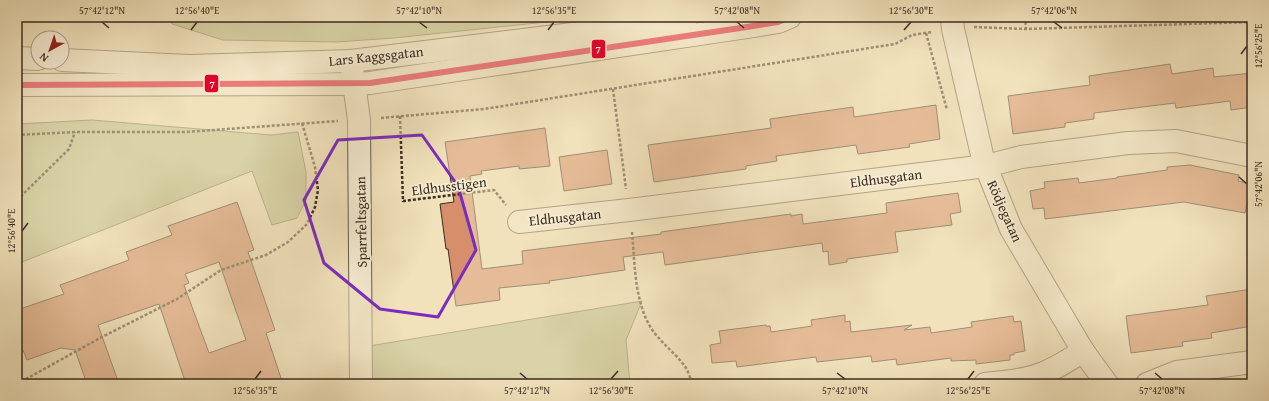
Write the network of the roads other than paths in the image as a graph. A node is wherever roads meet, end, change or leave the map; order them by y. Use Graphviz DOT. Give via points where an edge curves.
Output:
graph roads {
  1 [pos="687,17"];
  2 [pos="790,17"];
  3 [pos="953,23"];
  4 [pos="17,58"];
  5 [pos="30,59"];
  6 [pos="70,60"];
  7 [pos="351,61"];
  8 [pos="17,84"];
  9 [pos="354,84"];
  10 [pos="1252,156"];
  11 [pos="986,166"];
  12 [pos="519,222"];
  13 [pos="1083,351"];
  14 [pos="1252,362"];
  15 [pos="361,384"];
  16 [pos="985,384"];
  17 [pos="1107,384"];
  18 [pos="1147,384"];
  1 -- 7 [label="street, Lars Kaggsgatan" via="613,29"];
  2 -- 9 [label="street, Lars Kaggsgatan" via="778,22 747,27"];
  3 -- 11 [label="street, Rödjegatan"];
  4 -- 5 [label="street"];
  6 -- 7 [label="street, Lars Kaggsgatan" via="189,66"];
  7 -- 9 [label="street, Sparrfeltsgatan"];
  8 -- 9 [label="street, Lars Kaggsgatan"];
  9 -- 15 [label="street, Sparrfeltsgatan" via="359,120"];
  10 -- 11 [label="street, Eldhusgatan" via="1170,141 1128,143 1021,157"];
  11 -- 12 [label="street, Eldhusgatan"];
  11 -- 13 [label="street, Rödjegatan" via="1011,229"];
  13 -- 16 [label="street" via="1039,375"];
  13 -- 17 [label="street, Rödjegatan"];
  14 -- 18 [label="street" via="1177,372"];
}
